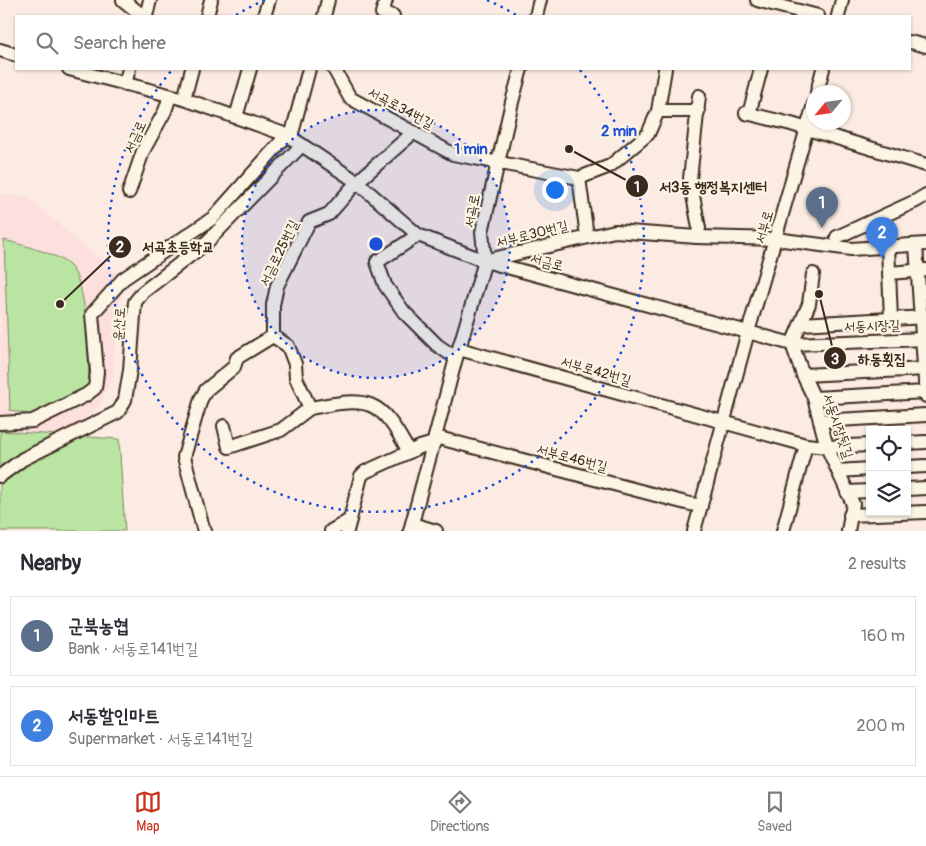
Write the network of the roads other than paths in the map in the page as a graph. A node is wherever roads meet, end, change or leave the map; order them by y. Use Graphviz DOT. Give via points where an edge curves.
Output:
graph roads {
  1 [pos="122,0"];
  2 [pos="150,0"];
  3 [pos="211,0"];
  4 [pos="269,0"];
  5 [pos="328,0"];
  6 [pos="386,0"];
  7 [pos="540,0"];
  8 [pos="757,0"];
  9 [pos="842,0"];
  10 [pos="778,11"];
  11 [pos="143,15"];
  12 [pos="144,15"];
  13 [pos="207,15"];
  14 [pos="264,15"];
  15 [pos="324,15"];
  16 [pos="385,15"];
  17 [pos="536,15"];
  18 [pos="810,15"];
  19 [pos="838,15"];
  20 [pos="911,42"];
  21 [pos="926,46"];
  22 [pos="0,50"];
  23 [pos="15,55"];
  24 [pos="73,70"];
  25 [pos="129,70"];
  26 [pos="192,70"];
  27 [pos="250,70"];
  28 [pos="310,70"];
  29 [pos="335,70"];
  30 [pos="521,70"];
  31 [pos="665,70"];
  32 [pos="762,70"];
  33 [pos="823,70"];
  34 [pos="125,84"];
  35 [pos="819,85"];
  36 [pos="170,96"];
  37 [pos="699,96"];
  38 [pos="184,100"];
  39 [pos="658,111"];
  40 [pos="698,112"];
  41 [pos="236,118"];
  42 [pos="806,129"];
  43 [pos="809,130"];
  44 [pos="414,132"];
  45 [pos="293,139"];
  46 [pos="498,163"];
  47 [pos="926,165"];
  48 [pos="579,178"];
  49 [pos="357,182"];
  50 [pos="129,192"];
  51 [pos="926,195"];
  52 [pos="418,235"];
  53 [pos="587,236"];
  54 [pos="697,237"];
  55 [pos="837,237"];
  56 [pos="776,239"];
  57 [pos="921,245"];
  58 [pos="888,247"];
  59 [pos="485,261"];
  60 [pos="922,271"];
  61 [pos="889,273"];
  62 [pos="814,274"];
  63 [pos="923,294"];
  64 [pos="924,317"];
  65 [pos="891,319"];
  66 [pos="801,324"];
  67 [pos="748,332"];
  68 [pos="273,336"];
  69 [pos="924,339"];
  70 [pos="792,344"];
  71 [pos="458,354"];
  72 [pos="925,369"];
  73 [pos="803,375"];
  74 [pos="926,392"];
  75 [pos="926,396"];
  76 [pos="814,398"];
  77 [pos="310,408"];
  78 [pos="926,415"];
  79 [pos="725,422"];
  80 [pos="820,422"];
  81 [pos="0,423"];
  82 [pos="224,426"];
  83 [pos="435,440"];
  84 [pos="926,442"];
  85 [pos="911,443"];
  86 [pos="806,445"];
  87 [pos="866,445"];
  88 [pos="827,447"];
  89 [pos="409,452"];
  90 [pos="926,466"];
  91 [pos="911,467"];
  92 [pos="866,469"];
  93 [pos="838,471"];
  94 [pos="0,476"];
  95 [pos="926,488"];
  96 [pos="911,489"];
  97 [pos="866,491"];
  98 [pos="847,492"];
  99 [pos="701,506"];
  100 [pos="926,512"];
  101 [pos="850,515"];
  102 [pos="348,525"];
  103 [pos="411,528"];
  104 [pos="205,531"];
  105 [pos="331,531"];
  106 [pos="436,531"];
  107 [pos="694,531"];
  108 [pos="783,531"];
  109 [pos="848,531"];
  1 -- 11 [label="street"];
  2 -- 12 [label="street"];
  3 -- 13 [label="street"];
  4 -- 14 [label="street"];
  5 -- 15 [label="street"];
  6 -- 16 [label="street"];
  7 -- 17 [label="street"];
  8 -- 10 [label="street"];
  9 -- 19 [label="street"];
  10 -- 18 [label="street"];
  20 -- 21 [label="street"];
  22 -- 23 [label="street"];
  24 -- 34 [label="street, 서금로"];
  25 -- 34 [label="street"];
  26 -- 38 [label="street"];
  27 -- 41 [label="street"];
  28 -- 45 [label="street"];
  29 -- 44 [label="street, 서곡로34번길" via="350,98"];
  30 -- 46 [label="street, 서곡로"];
  31 -- 39 [label="street"];
  32 -- 42 [label="street" via="747,113"];
  33 -- 35 [label="street"];
  34 -- 36 [label="street, 서금로"];
  36 -- 38 [label="street, 서금로"];
  36 -- 50 [label="street, 서금로" via="143,151"];
  37 -- 40 [label="street"];
  38 -- 41 [label="street, 서금로"];
  39 -- 40 [label="street"];
  39 -- 48 [label="street" via="648,134 631,150 610,166"];
  40 -- 54 [label="street" via="690,178 699,228"];
  41 -- 45 [label="street, 서금로"];
  42 -- 56 [label="street, 서부로"];
  43 -- 47 [label="street"];
  44 -- 46 [label="street, 서곡로34번길" via="453,154"];
  44 -- 49 [label="street"];
  45 -- 49 [label="street, 서금로"];
  45 -- 81 [label="street" via="213,218 123,279 92,314 97,372 95,388 34,421"];
  45 -- 94 [label="street, 윤산로" via="205,244 143,292 135,302 130,370 118,412 23,459"];
  46 -- 48 [label="street, 서곡로34번길"];
  46 -- 59 [label="street, 서곡로" via="482,232"];
  48 -- 53 [label="street, 서부로30번길"];
  49 -- 52 [label="street, 서금로"];
  49 -- 68 [label="street, 서금로25번길" via="329,214 309,222 277,286"];
  51 -- 55 [label="street"];
  52 -- 59 [label="street, 서금로"];
  52 -- 71 [label="street" via="377,262 385,286 404,312 437,345"];
  53 -- 54 [label="street, 서부로30번길" via="615,231"];
  53 -- 59 [label="street, 서부로30번길"];
  54 -- 56 [label="street, 서부로30번길"];
  56 -- 58 [label="street, 서부로30번길" via="851,249"];
  56 -- 67 [label="street, 서부로"];
  57 -- 58 [label="street, 서부로30번길"];
  57 -- 60 [label="street"];
  58 -- 61 [label="street, 서동시장길"];
  59 -- 67 [label="street, 서금로"];
  59 -- 71 [label="street, 서곡로"];
  60 -- 61 [label="street"];
  60 -- 63 [label="street"];
  61 -- 65 [label="street, 서동시장길"];
  62 -- 66 [label="street" via="809,304"];
  63 -- 64 [label="street"];
  64 -- 65 [label="street, 서동시장길"];
  64 -- 69 [label="street"];
  65 -- 66 [label="street, 서동시장길"];
  66 -- 70 [label="street"];
  67 -- 70 [label="street"];
  67 -- 79 [label="street, 서부로"];
  68 -- 77 [label="street" via="288,346 296,378"];
  68 -- 104 [label="street" via="237,358 234,367 206,390 201,399 184,457"];
  69 -- 70 [label="street, 서동시장길"];
  69 -- 72 [label="street"];
  70 -- 73 [label="street, 서동시장뒷길"];
  71 -- 79 [label="street, 서부로42번길"];
  71 -- 83 [label="street, 서곡로"];
  72 -- 73 [label="street"];
  72 -- 74 [label="street"];
  73 -- 76 [label="street, 서동시장뒷길"];
  74 -- 75 [label="street"];
  74 -- 76 [label="street"];
  76 -- 80 [label="street, 서동시장뒷길"];
  77 -- 82 [label="street" via="281,430 229,447"];
  77 -- 89 [label="street" via="348,401 373,404 392,421"];
  78 -- 80 [label="street"];
  79 -- 86 [label="street"];
  79 -- 99 [label="street, 서부로"];
  80 -- 88 [label="street, 서동시장뒷길"];
  83 -- 89 [label="street"];
  83 -- 99 [label="street, 서부로46번길"];
  83 -- 103 [label="street, 서곡로"];
  84 -- 85 [label="street"];
  86 -- 88 [label="street"];
  86 -- 108 [label="street"];
  87 -- 88 [label="street"];
  88 -- 93 [label="street, 서동시장뒷길"];
  89 -- 102 [label="street" via="361,476"];
  90 -- 91 [label="street"];
  92 -- 93 [label="street"];
  93 -- 98 [label="street, 서동시장뒷길"];
  95 -- 96 [label="street"];
  97 -- 98 [label="street"];
  98 -- 101 [label="street, 서동시장뒷길" via="852,504"];
  99 -- 107 [label="street, 서부로"];
  100 -- 101 [label="street"];
  101 -- 109 [label="street, 서동시장뒷길"];
  102 -- 105 [label="street"];
  103 -- 106 [label="street"];
}
